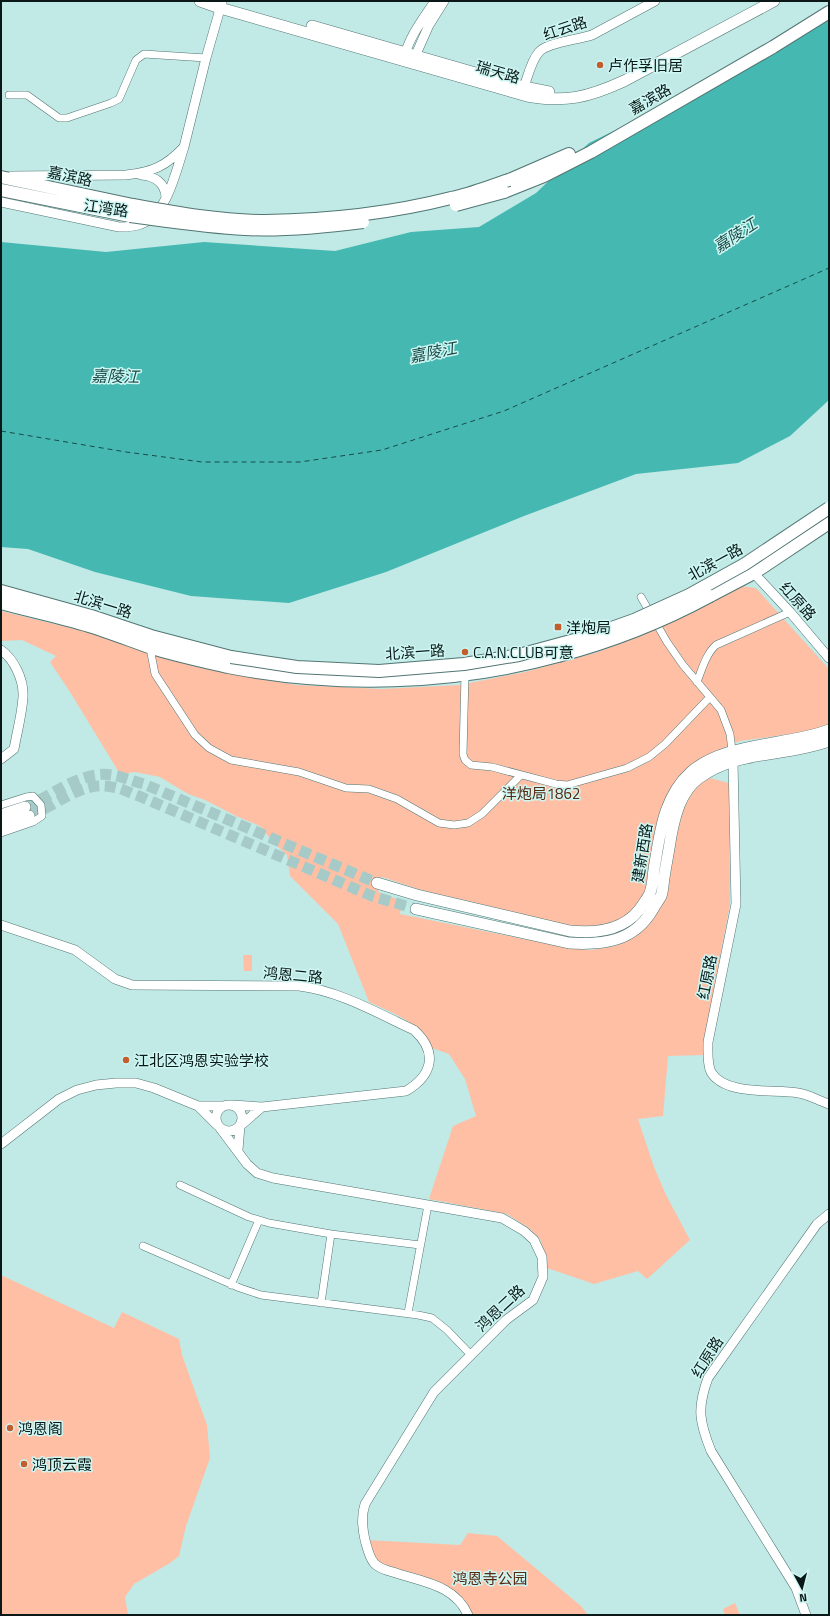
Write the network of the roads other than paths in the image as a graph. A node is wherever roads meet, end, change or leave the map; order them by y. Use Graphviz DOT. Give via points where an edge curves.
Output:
graph roads {
  1 [pos="200,1"];
  2 [pos="435,1"];
  3 [pos="444,1"];
  4 [pos="655,1"];
  5 [pos="760,1"];
  6 [pos="774,1"];
  7 [pos="829,3"];
  8 [pos="221,4"];
  9 [pos="829,12"];
  10 [pos="409,57"];
  11 [pos="206,58"];
  12 [pos="524,87"];
  13 [pos="9,95"];
  14 [pos="184,147"];
  15 [pos="126,175"];
  16 [pos="1,177"];
  17 [pos="1,190"];
  18 [pos="166,199"];
  19 [pos="1,202"];
  20 [pos="131,210"];
  21 [pos="829,508"];
  22 [pos="829,523"];
  23 [pos="750,568"];
  24 [pos="1,592"];
  25 [pos="641,597"];
  26 [pos="1,603"];
  27 [pos="790,612"];
  28 [pos="150,648"];
  29 [pos="1,650"];
  30 [pos="829,658"];
  31 [pos="466,675"];
  32 [pos="697,682"];
  33 [pos="710,697"];
  34 [pos="829,730"];
  35 [pos="829,741"];
  36 [pos="732,756"];
  37 [pos="1,759"];
  38 [pos="520,775"];
  39 [pos="1,805"];
  40 [pos="1,815"];
  41 [pos="1,825"];
  42 [pos="1,832"];
  43 [pos="377,883"];
  44 [pos="416,909"];
  45 [pos="1,925"];
  46 [pos="829,1104"];
  47 [pos="228,1105"];
  48 [pos="198,1106"];
  49 [pos="262,1107"];
  50 [pos="240,1126"];
  51 [pos="218,1127"];
  52 [pos="1,1144"];
  53 [pos="238,1150"];
  54 [pos="180,1185"];
  55 [pos="428,1205"];
  56 [pos="829,1214"];
  57 [pos="259,1220"];
  58 [pos="331,1234"];
  59 [pos="420,1245"];
  60 [pos="143,1246"];
  61 [pos="231,1285"];
  62 [pos="322,1303"];
  63 [pos="408,1314"];
  64 [pos="471,1355"];
  65 [pos="468,1615"];
  66 [pos="806,1615"];
  1 -- 8 [label="main road, 瑞天路"];
  2 -- 10 [label="street" via="416,29"];
  3 -- 10 [label="street"];
  4 -- 12 [label="street, 红云路" via="592,35 547,47 539,52"];
  5 -- 12 [label="main road, 瑞天路" via="603,84 564,93"];
  6 -- 10 [label="main road, 瑞天路" via="624,82 605,90 572,98 547,99 527,96"];
  7 -- 20 [label="main road, 嘉滨路, bridge" via="589,144 509,180 452,198 380,212 257,220"];
  8 -- 10 [label="main road, 瑞天路"];
  8 -- 11 [label="street, 江湾路"];
  9 -- 20 [label="main road, 嘉滨路, bridge" via="591,152 544,176 504,192 407,215 306,228 246,229 201,226"];
  10 -- 12 [label="main road, 瑞天路"];
  11 -- 13 [label="street" via="144,54 136,60 119,99 67,118 59,118 27,95"];
  11 -- 14 [label="street, 江湾路"];
  14 -- 15 [label="street, 江湾路" via="173,159 152,171"];
  14 -- 18 [label="street, 江湾路"];
  15 -- 16 [label="street, 江湾路"];
  15 -- 18 [label="street" via="144,175 158,180 164,188"];
  16 -- 20 [label="main road, 嘉滨路"];
  17 -- 20 [label="main road, 嘉滨路"];
  18 -- 19 [label="street, 江湾路" via="153,217 142,224 130,227 119,227"];
  21 -- 23 [label="main road, 北滨一路, bridge"];
  22 -- 23 [label="main road, 北滨一路"];
  23 -- 24 [label="main road, 北滨一路, bridge" via="634,620 589,636 519,655 464,664 379,671 297,667 231,657"];
  23 -- 27 [label="street, 红原路"];
  23 -- 31 [label="main road, 北滨一路, bridge" via="693,605 638,630 592,647 524,666"];
  25 -- 32 [label="street" via="667,642"];
  26 -- 28 [label="main road, 北滨一路" via="89,626"];
  27 -- 30 [label="street, 红原路"];
  27 -- 32 [label="street" via="716,645 707,656"];
  28 -- 31 [label="main road, 北滨一路" via="228,667 296,677 381,681"];
  28 -- 38 [label="street" via="155,674 195,735 209,748 231,760 299,772 346,788 369,789 397,799 439,823 454,825 468,823 482,814"];
  29 -- 37 [label="street" via="14,665 21,680 23,696 14,749"];
  31 -- 38 [label="street" via="463,754 465,760 471,765 492,767"];
  32 -- 33 [label="street"];
  33 -- 36 [label="street" via="721,710 730,734"];
  33 -- 38 [label="street" via="665,744 649,757 627,768 568,785"];
  34 -- 36 [label="main road, 建新西路"];
  35 -- 36 [label="main road, 建新西路" via="816,746"];
  36 -- 43 [label="main road, 建新西路" via="710,760 691,772 676,790 663,817 650,893 639,912 625,924 589,933 570,931"];
  36 -- 44 [label="main road, 建新西路" via="698,778 684,795 674,819 661,896 649,916 634,932 613,941 592,944 569,943"];
  36 -- 46 [label="street, 红原路" via="736,904 708,1042 711,1072 721,1083 753,1091 798,1093"];
  39 -- 42 [label="street" via="33,796 41,805 42,816 33,822"];
  40 -- 41 [label="main road" via="27,811"];
  45 -- 49 [label="street, 鸿恩二路" via="75,950 115,979 132,985 299,986 323,990 414,1030 423,1038 428,1051 430,1065 425,1076 406,1091"];
  47 -- 48 [label="street, 鸿恩二路"];
  47 -- 49 [label="street, 鸿恩二路"];
  47 -- 50 [label="street" via="236,1107 241,1113"];
  47 -- 51 [label="street" via="217,1111 215,1116"];
  48 -- 51 [label="street, 鸿恩二路"];
  48 -- 52 [label="street" via="136,1083 96,1085 77,1090 59,1099"];
  49 -- 50 [label="street"];
  50 -- 51 [label="street" via="227,1132"];
  50 -- 53 [label="street"];
  51 -- 53 [label="street, 鸿恩二路"];
  53 -- 55 [label="street, 鸿恩二路" via="257,1173 273,1178"];
  54 -- 57 [label="street"];
  55 -- 59 [label="street"];
  55 -- 64 [label="street, 鸿恩二路" via="502,1218 534,1240 542,1257 543,1277 533,1300 506,1320"];
  56 -- 66 [label="street, 红原路" via="816,1224 708,1378 702,1394 700,1412 703,1431 711,1451 796,1588"];
  57 -- 58 [label="street"];
  57 -- 61 [label="street"];
  58 -- 59 [label="street"];
  58 -- 62 [label="street"];
  59 -- 63 [label="street"];
  60 -- 61 [label="street"];
  61 -- 62 [label="street" via="261,1295"];
  62 -- 63 [label="street"];
  63 -- 64 [label="street" via="432,1318"];
  64 -- 65 [label="street, 鸿恩二路" via="434,1392 365,1504 362,1515 366,1544 374,1563 383,1570 435,1584 452,1594 464,1606"];
}
